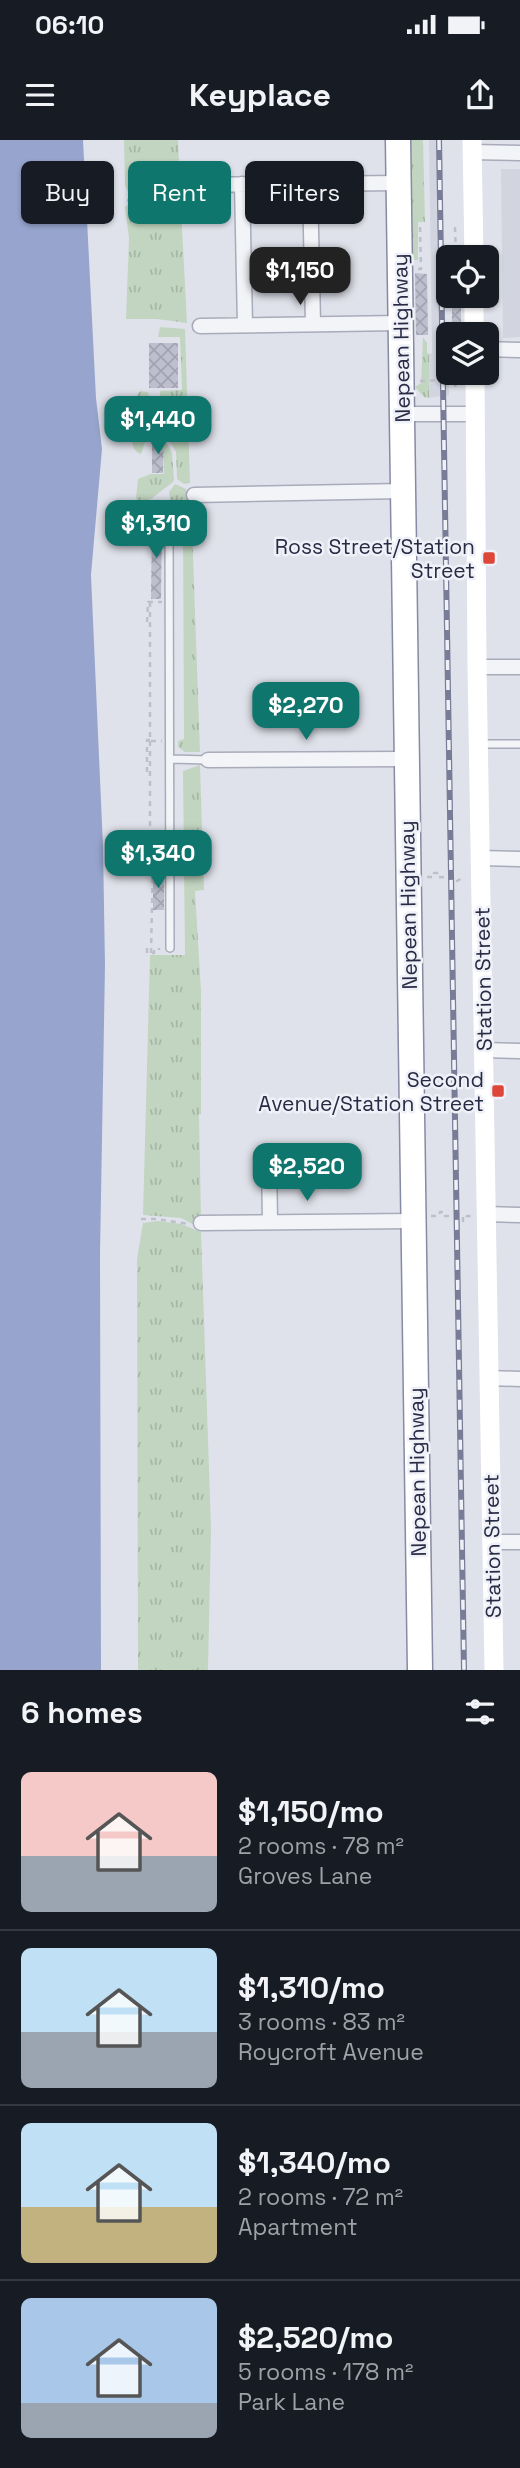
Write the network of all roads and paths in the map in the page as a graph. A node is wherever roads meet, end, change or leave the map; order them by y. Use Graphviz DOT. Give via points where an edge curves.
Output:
graph roads {
  1 [pos="398,140"];
  2 [pos="472,146"];
  3 [pos="520,153"];
  4 [pos="364,183"];
  5 [pos="399,183"];
  6 [pos="231,184"];
  7 [pos="242,184"];
  8 [pos="245,184"];
  9 [pos="311,224"];
  10 [pos="420,226"];
  11 [pos="455,227"];
  12 [pos="458,245"];
  13 [pos="461,245"];
  14 [pos="421,269"];
  15 [pos="400,323"];
  16 [pos="313,324"];
  17 [pos="245,325"];
  18 [pos="200,326"];
  19 [pos="499,349"];
  20 [pos="520,350"];
  21 [pos="414,384"];
  22 [pos="475,385"];
  23 [pos="455,387"];
  24 [pos="402,414"];
  25 [pos="474,414"];
  26 [pos="403,491"];
  27 [pos="194,495"];
  28 [pos="146,513"];
  29 [pos="169,601"];
  30 [pos="150,602"];
  31 [pos="147,622"];
  32 [pos="477,667"];
  33 [pos="520,667"];
  34 [pos="148,735"];
  35 [pos="149,740"];
  36 [pos="170,741"];
  37 [pos="479,744"];
  38 [pos="520,744"];
  39 [pos="171,759"];
  40 [pos="405,759"];
  41 [pos="208,760"];
  42 [pos="147,772"];
  43 [pos="153,857"];
  44 [pos="169,857"];
  45 [pos="481,859"];
  46 [pos="520,859"];
  47 [pos="424,877"];
  48 [pos="481,882"];
  49 [pos="147,948"];
  50 [pos="170,948"];
  51 [pos="151,953"];
  52 [pos="484,1050"];
  53 [pos="520,1051"];
  54 [pos="269,1160"];
  55 [pos="520,1215"];
  56 [pos="141,1219"];
  57 [pos="421,1219"];
  58 [pos="270,1221"];
  59 [pos="201,1223"];
  60 [pos="487,1223"];
  61 [pos="489,1378"];
  62 [pos="520,1379"];
  63 [pos="492,1542"];
  64 [pos="520,1542"];
  65 [pos="421,1670"];
  66 [pos="494,1670"];
  1 -- 5 [label="highway, Nepean Highway"];
  2 -- 3 [label="street"];
  2 -- 13 [label="street"];
  4 -- 5 [label="street"];
  5 -- 15 [label="highway, Nepean Highway"];
  6 -- 7 [label="street"];
  7 -- 8 [label="street"];
  7 -- 17 [label="street"];
  9 -- 16 [label="street"];
  10 -- 14 [label="path"];
  11 -- 12 [label="path"];
  15 -- 16 [label="street"];
  15 -- 24 [label="highway, Nepean Highway"];
  16 -- 17 [label="street"];
  17 -- 18 [label="street"];
  19 -- 20 [label="street"];
  21 -- 23 [label="path" via="457,379"];
  22 -- 25 [label="street, Station Street"];
  24 -- 25 [label="street"];
  24 -- 26 [label="highway, Nepean Highway"];
  25 -- 32 [label="street, Station Street"];
  26 -- 27 [label="street"];
  26 -- 40 [label="highway, Nepean Highway"];
  28 -- 29 [label="lane" via="169,517"];
  29 -- 30 [label="path"];
  29 -- 36 [label="lane"];
  30 -- 31 [label="path"];
  30 -- 35 [label="path"];
  32 -- 33 [label="street"];
  32 -- 37 [label="street, Station Street"];
  34 -- 35 [label="path"];
  35 -- 36 [label="path"];
  35 -- 42 [label="path"];
  35 -- 43 [label="path"];
  36 -- 39 [label="lane"];
  37 -- 38 [label="lane"];
  37 -- 45 [label="street, Station Street"];
  39 -- 41 [label="lane"];
  39 -- 44 [label="lane"];
  40 -- 41 [label="street"];
  40 -- 57 [label="highway, Nepean Highway"];
  43 -- 44 [label="path"];
  43 -- 51 [label="path"];
  44 -- 50 [label="lane"];
  45 -- 46 [label="street"];
  45 -- 48 [label="street, Station Street"];
  47 -- 48 [label="path" via="437,873 437,877"];
  48 -- 52 [label="street, Station Street"];
  49 -- 51 [label="path"];
  50 -- 51 [label="path"];
  52 -- 53 [label="street"];
  52 -- 60 [label="street, Station Street"];
  54 -- 58 [label="street"];
  55 -- 60 [label="street"];
  56 -- 59 [label="path" via="185,1222 200,1230"];
  57 -- 58 [label="street"];
  57 -- 60 [label="path" via="440,1212 463,1216 463,1221 472,1216 472,1231"];
  57 -- 65 [label="highway, Nepean Highway"];
  58 -- 59 [label="street"];
  60 -- 61 [label="street, Station Street"];
  61 -- 62 [label="street"];
  61 -- 63 [label="street, Station Street"];
  63 -- 64 [label="street"];
  63 -- 66 [label="street, Station Street"];
}
